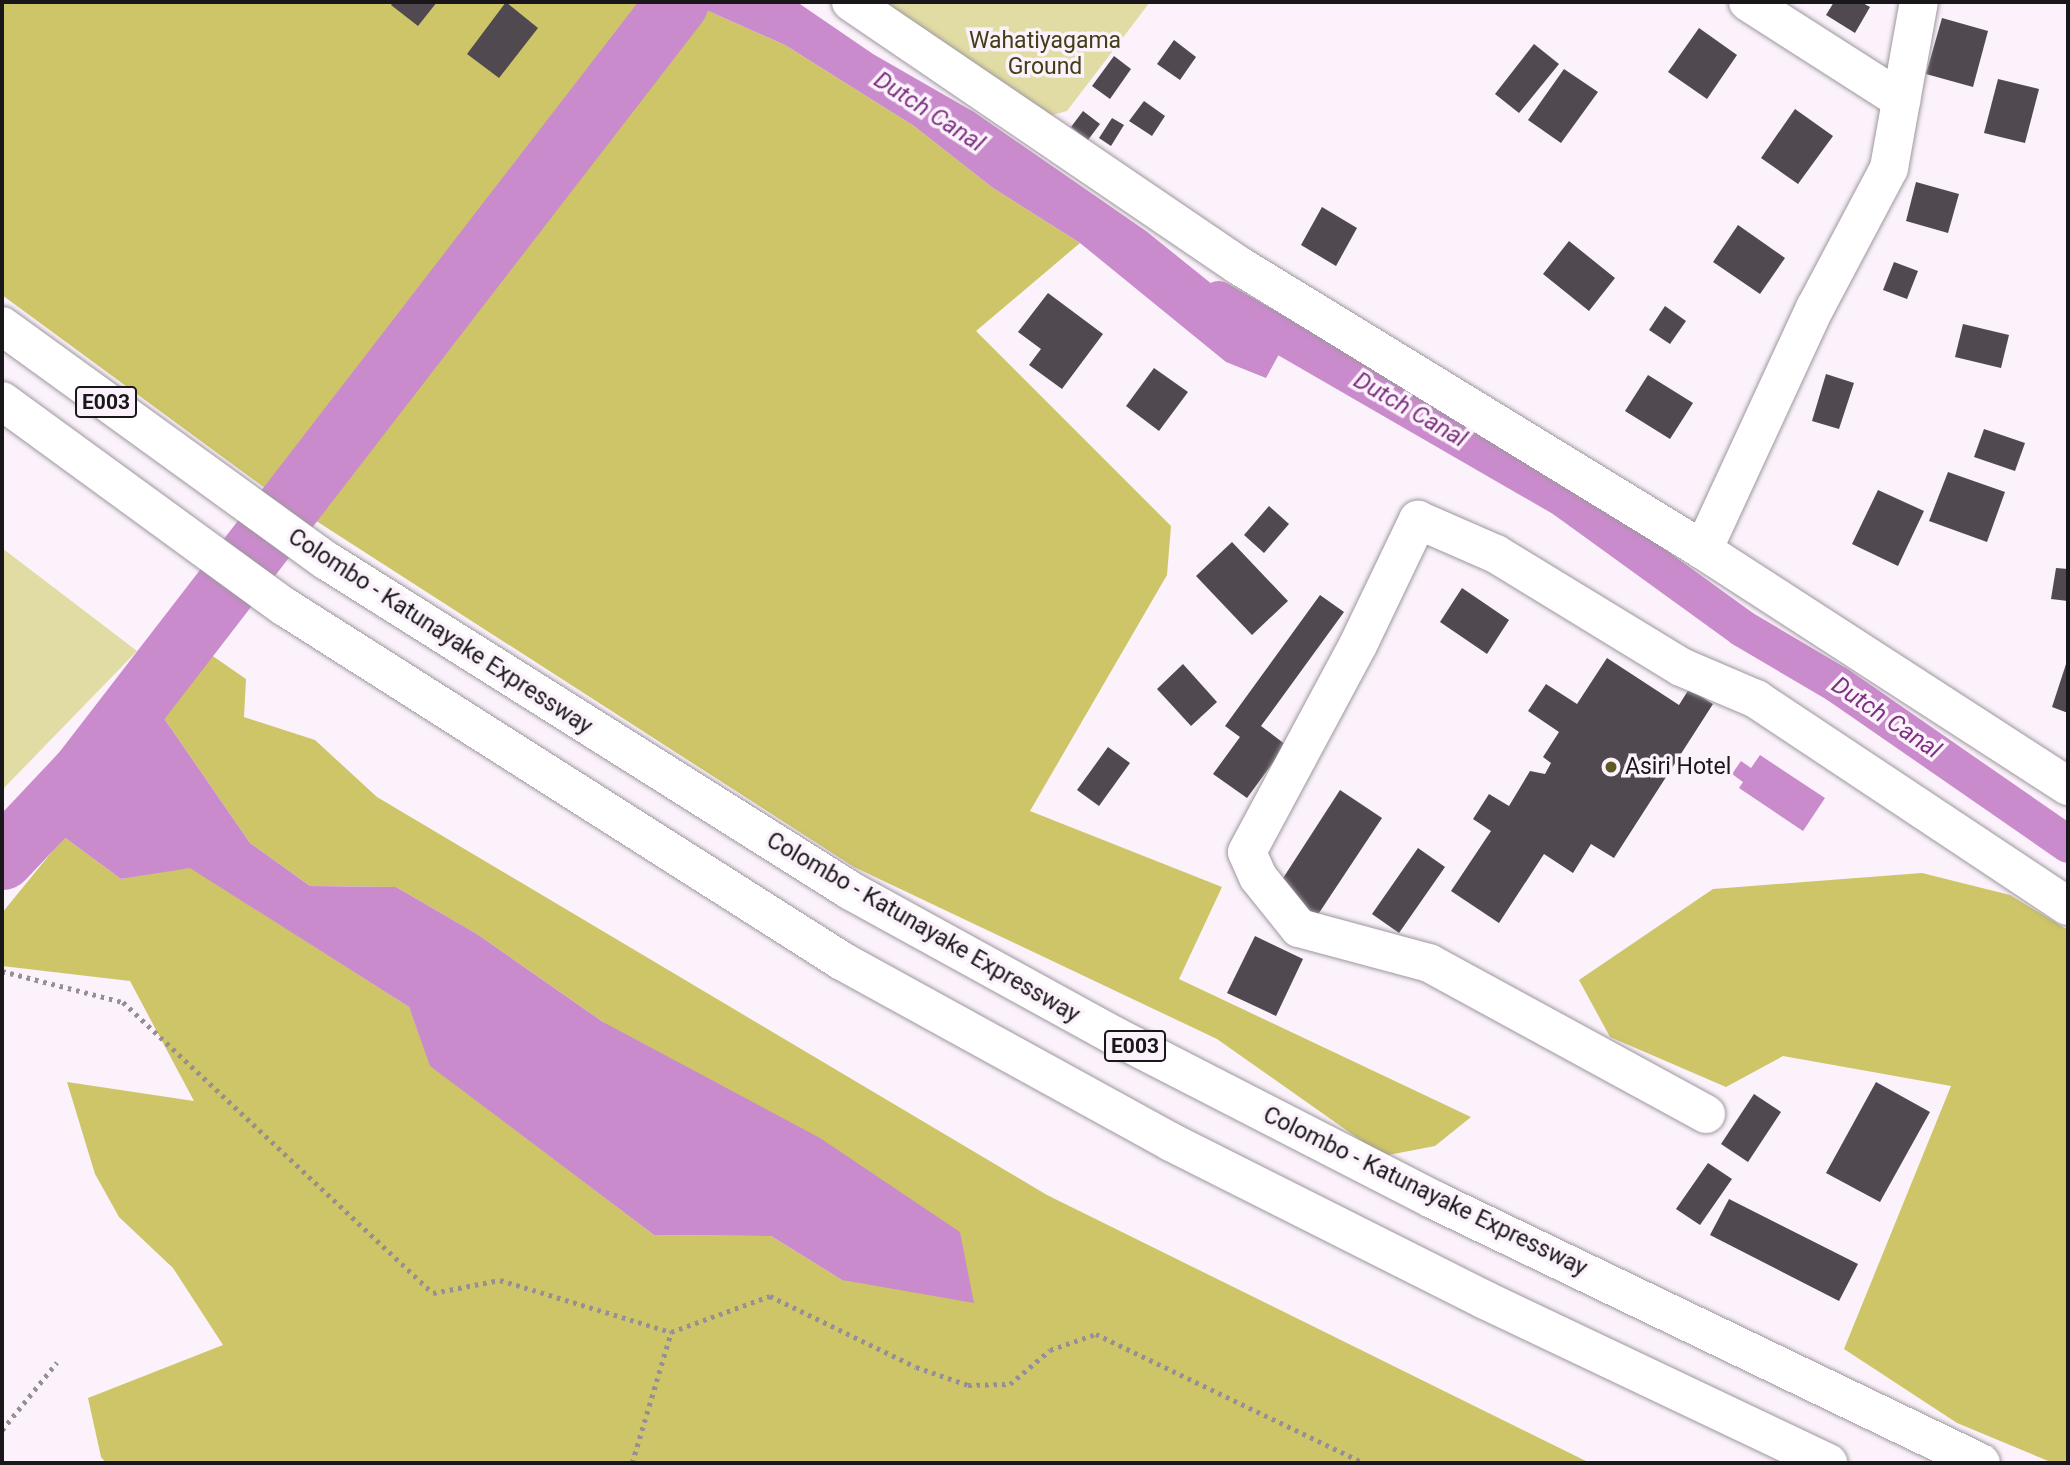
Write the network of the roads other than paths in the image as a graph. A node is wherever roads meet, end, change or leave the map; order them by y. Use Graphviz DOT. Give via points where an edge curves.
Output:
graph roads {
  1 [pos="850,2"];
  2 [pos="1748,2"];
  3 [pos="1919,2"];
  4 [pos="1901,100"];
  5 [pos="2,326"];
  6 [pos="2,401"];
  7 [pos="1703,550"];
  8 [pos="2068,786"];
  9 [pos="2068,906"];
  10 [pos="1706,1115"];
  11 [pos="1828,1463"];
  12 [pos="1981,1463"];
  1 -- 7 [label="main road" via="1238,265"];
  2 -- 4 [label="main road"];
  3 -- 4 [label="main road"];
  4 -- 7 [label="main road" via="1889,168 1815,308"];
  5 -- 12 [label="main road, Colombo - Katunayake Expressway / E003" via="327,561 851,891 1115,1036 1432,1199"];
  6 -- 11 [label="main road, E003" via="285,607 807,939 1030,1066 1485,1300"];
  7 -- 8 [label="main road"];
  9 -- 10 [label="main road" via="1756,699 1681,667 1496,554 1418,520 1247,852 1258,877 1298,928 1429,963"];
}
